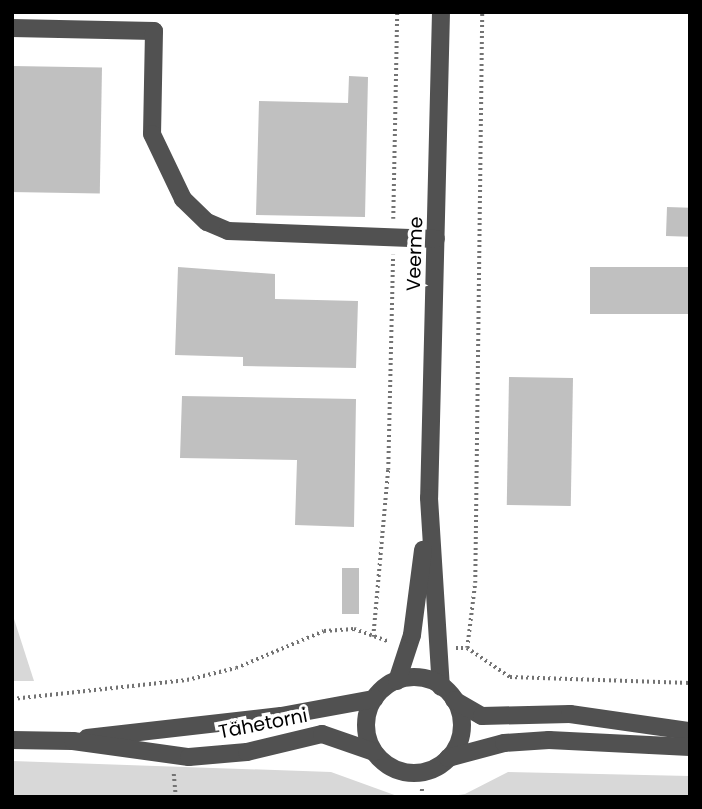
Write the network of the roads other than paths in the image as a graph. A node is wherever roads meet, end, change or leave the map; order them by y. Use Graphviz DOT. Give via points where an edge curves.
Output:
graph roads {
  1 [pos="441,12"];
  2 [pos="12,28"];
  3 [pos="436,239"];
  4 [pos="429,498"];
  5 [pos="397,681"];
  6 [pos="442,687"];
  7 [pos="374,699"];
  8 [pos="454,700"];
  9 [pos="690,731"];
  10 [pos="12,740"];
  11 [pos="73,741"];
  12 [pos="690,747"];
  13 [pos="374,752"];
  14 [pos="449,758"];
  1 -- 3 [label="street, Veerme"];
  2 -- 3 [label="street" via="154,31 152,134 183,199 207,222 228,230"];
  3 -- 4 [label="street, Veerme"];
  4 -- 5 [label="street, Veerme" via="409,648"];
  4 -- 6 [label="street, Veerme"];
  5 -- 6 [label="street" via="424,679"];
  5 -- 7 [label="street"];
  6 -- 8 [label="street"];
  7 -- 11 [label="street, Tähetorni" via="281,716"];
  7 -- 13 [label="street" via="366,726"];
  8 -- 9 [label="street" via="482,716 502,719 570,714"];
  8 -- 14 [label="street" via="461,730"];
  10 -- 11 [label="street, Tähetorni"];
  11 -- 13 [label="street, Tähetorni" via="189,757 247,752 322,734"];
  12 -- 14 [label="street" via="549,740 504,743"];
  13 -- 14 [label="street" via="389,767 410,773 431,770"];
}
